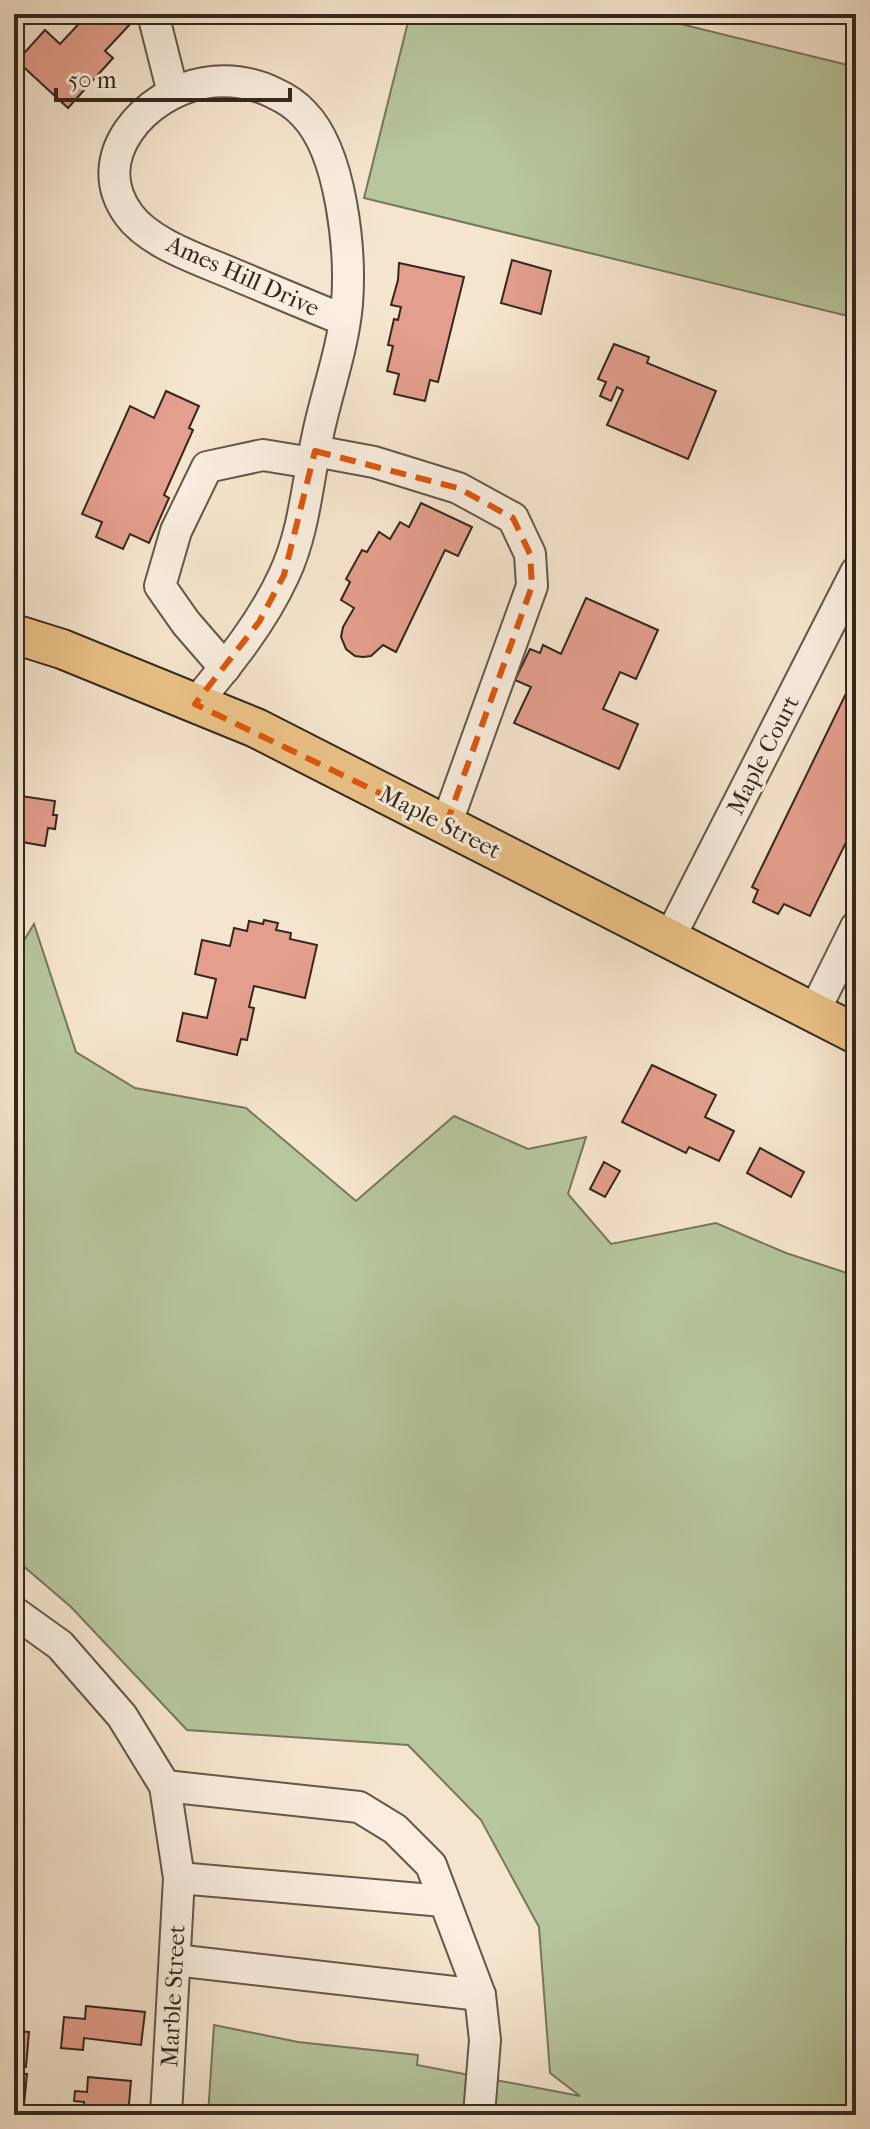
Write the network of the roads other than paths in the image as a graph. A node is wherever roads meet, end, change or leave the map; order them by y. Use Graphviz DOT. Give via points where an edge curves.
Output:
graph roads {
  1 [pos="153,14"];
  2 [pos="173,93"];
  3 [pos="344,320"];
  4 [pos="314,457"];
  5 [pos="856,572"];
  6 [pos="14,634"];
  7 [pos="225,668"];
  8 [pos="195,704"];
  9 [pos="446,825"];
  10 [pos="856,927"];
  11 [pos="669,939"];
  12 [pos="814,1012"];
  13 [pos="856,1034"];
  14 [pos="14,1612"];
  15 [pos="165,1786"];
  16 [pos="179,1878"];
  17 [pos="443,1901"];
  18 [pos="175,1960"];
  19 [pos="480,1995"];
  20 [pos="166,2115"];
  21 [pos="479,2115"];
  1 -- 2 [label="street"];
  2 -- 3 [label="street, Ames Hill Drive" via="204,83 240,82 274,92 305,114 324,145 337,184 347,254"];
  2 -- 3 [label="street, Ames Hill Drive" via="138,118 118,151 115,186 130,217 178,250"];
  3 -- 4 [label="street, Ames Hill Drive"];
  4 -- 7 [label="street, Ames Hill Drive" via="305,513 284,575 259,622"];
  4 -- 7 [label="street" via="263,455 207,467 176,531 160,586"];
  4 -- 9 [label="street" via="374,462 458,488 513,518 530,554 532,586"];
  5 -- 11 [label="street, Maple Court"];
  6 -- 8 [label="main road, Maple Street"];
  7 -- 8 [label="street, Ames Hill Drive"];
  8 -- 9 [label="main road, Maple Street" via="256,728"];
  9 -- 11 [label="main road, Maple Street"];
  10 -- 12 [label="street"];
  11 -- 12 [label="main road, Maple Street"];
  12 -- 13 [label="main road, Maple Street"];
  14 -- 15 [label="street" via="60,1645 122,1716"];
  15 -- 16 [label="street, Marble Street"];
  15 -- 17 [label="street" via="359,1807 395,1829 431,1865"];
  16 -- 17 [label="street"];
  16 -- 18 [label="street, Marble Street"];
  17 -- 19 [label="street"];
  18 -- 19 [label="street"];
  18 -- 20 [label="street, Marble Street"];
  19 -- 21 [label="street" via="485,2040"];
}
